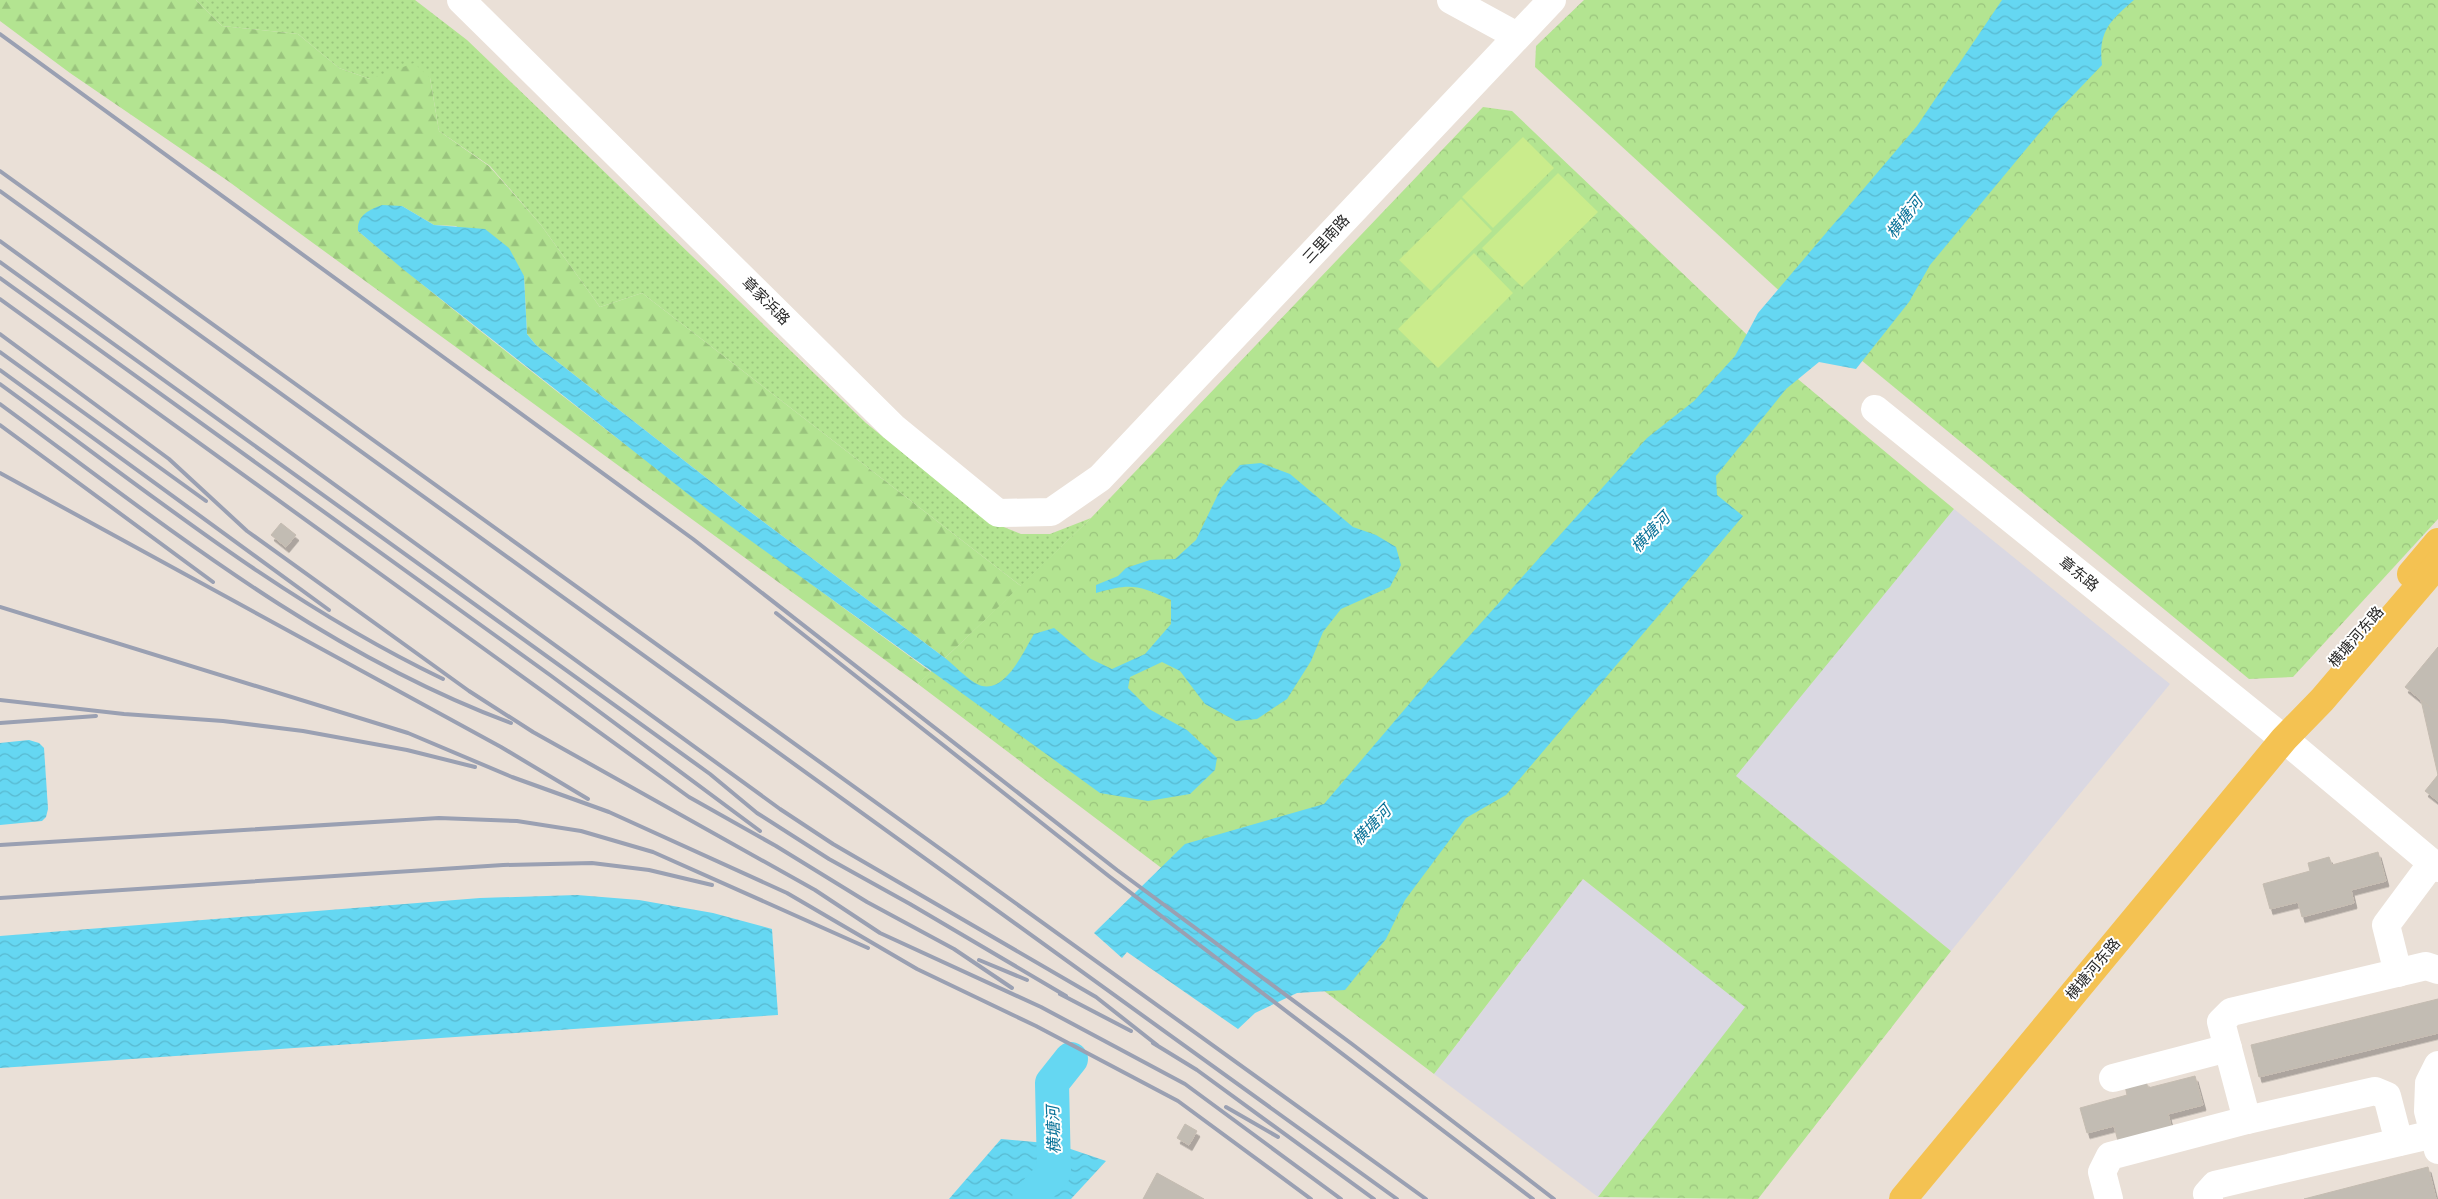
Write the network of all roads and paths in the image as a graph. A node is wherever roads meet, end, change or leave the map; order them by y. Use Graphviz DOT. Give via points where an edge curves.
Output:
graph roads {
  1 [pos="461,0"];
  2 [pos="1451,0"];
  3 [pos="1552,0"];
  4 [pos="1517,36"];
  5 [pos="1875,408"];
  6 [pos="1100,478"];
  7 [pos="2438,542"];
  8 [pos="2438,564"];
  9 [pos="2284,739"];
  10 [pos="2435,866"];
  11 [pos="2438,970"];
  12 [pos="2398,973"];
  13 [pos="2228,1048"];
  14 [pos="2438,1065"];
  15 [pos="2113,1078"];
  16 [pos="2247,1120"];
  17 [pos="2399,1142"];
  18 [pos="2436,1142"];
  19 [pos="1903,1199"];
  20 [pos="2109,1199"];
  21 [pos="2209,1199"];
  1 -- 6 [label="street, 章家浜路" via="893,427 998,513 1051,512"];
  2 -- 4 [label="street"];
  3 -- 4 [label="street, 三里南路"];
  4 -- 6 [label="street, 三里南路"];
  5 -- 9 [label="street, 章东路"];
  7 -- 9 [label="main road, 横塘河东路" via="2310,691"];
  8 -- 9 [label="main road, 横塘河东路" via="2322,700"];
  9 -- 10 [label="street, 章东路"];
  9 -- 19 [label="main road, 横塘河东路"];
  10 -- 12 [label="street" via="2386,925"];
  11 -- 12 [label="street" via="2426,966"];
  12 -- 13 [label="street" via="2231,1012 2221,1022"];
  13 -- 15 [label="street"];
  13 -- 16 [label="street"];
  14 -- 18 [label="street" via="2429,1083 2428,1111"];
  16 -- 17 [label="street" via="2375,1091 2386,1096"];
  16 -- 20 [label="street" via="2110,1156 2102,1172"];
  17 -- 18 [label="street"];
  17 -- 21 [label="street" via="2215,1185 2208,1194"];
}
